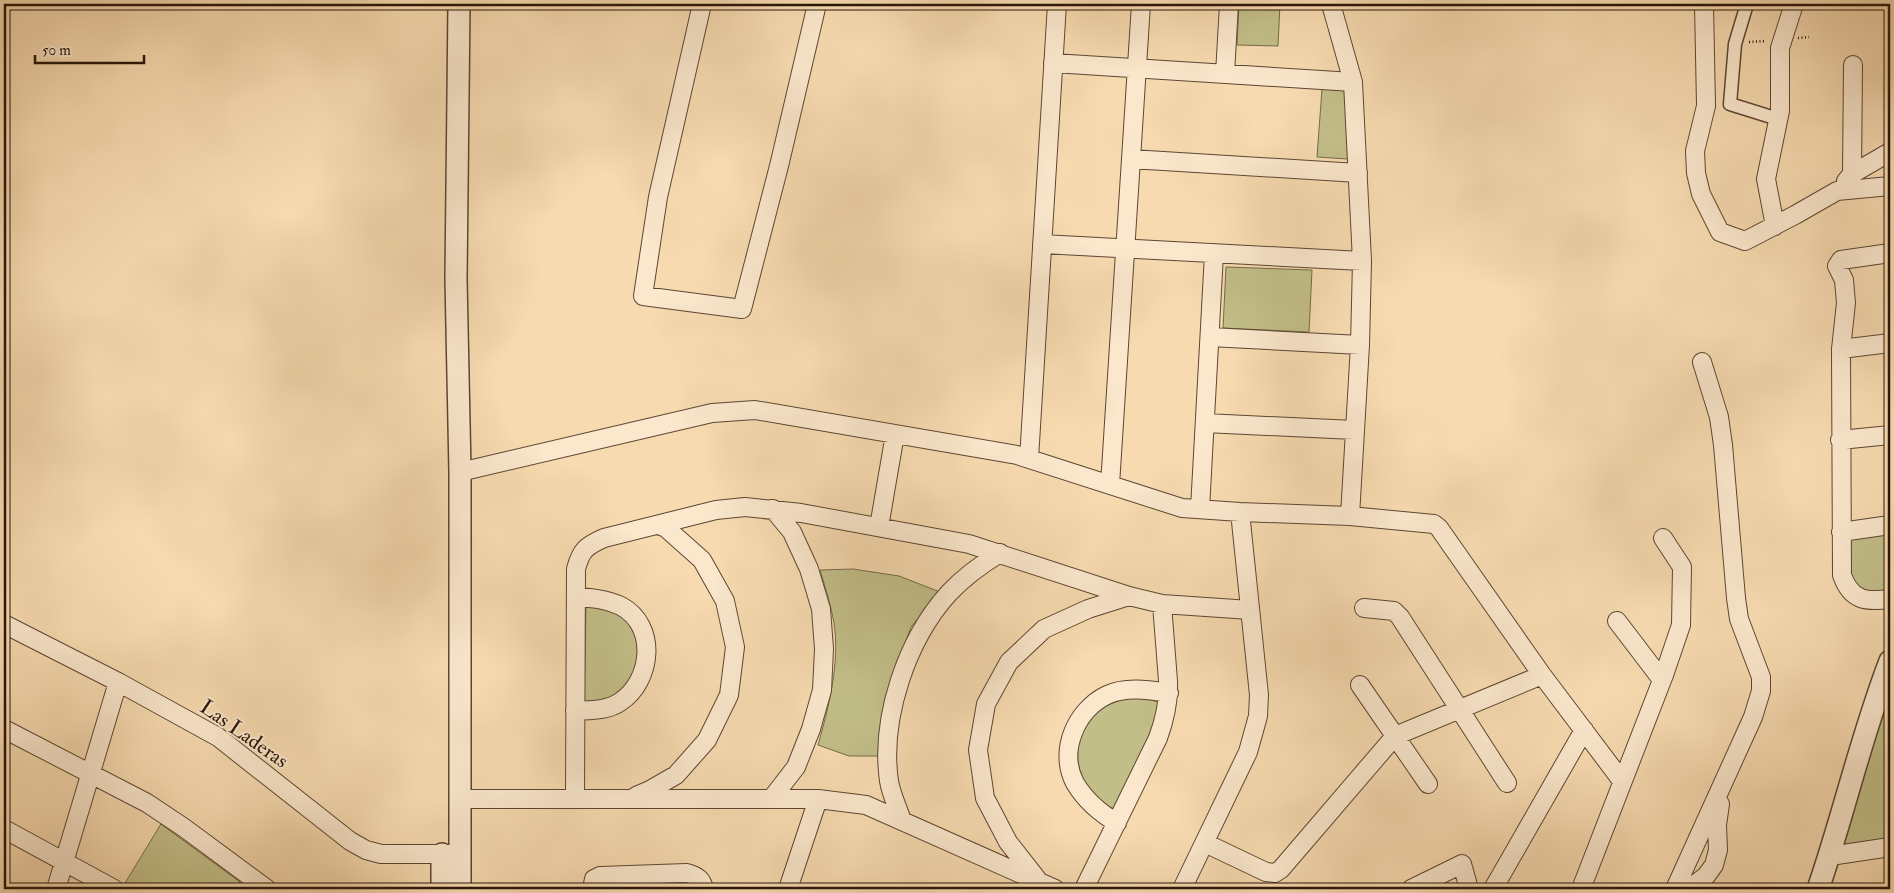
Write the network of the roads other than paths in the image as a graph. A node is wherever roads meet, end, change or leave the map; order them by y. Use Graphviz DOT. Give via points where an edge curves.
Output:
graph roads {
  1 [pos="459,4"];
  2 [pos="702,4"];
  3 [pos="817,4"];
  4 [pos="1056,4"];
  5 [pos="1141,4"];
  6 [pos="1230,4"];
  7 [pos="1331,4"];
  8 [pos="1704,4"];
  9 [pos="1747,4"];
  10 [pos="1794,4"];
  11 [pos="1053,63"];
  12 [pos="1853,65"];
  13 [pos="1137,68"];
  14 [pos="1225,74"];
  15 [pos="1353,82"];
  16 [pos="1778,119"];
  17 [pos="1890,152"];
  18 [pos="1131,158"];
  19 [pos="1358,173"];
  20 [pos="1852,174"];
  21 [pos="1890,186"];
  22 [pos="1837,190"];
  23 [pos="1775,226"];
  24 [pos="1042,244"];
  25 [pos="1125,248"];
  26 [pos="1890,253"];
  27 [pos="1214,254"];
  28 [pos="1362,261"];
  29 [pos="1210,337"];
  30 [pos="1890,343"];
  31 [pos="1360,346"];
  32 [pos="1841,349"];
  33 [pos="1702,362"];
  34 [pos="1205,423"];
  35 [pos="1354,430"];
  36 [pos="894,434"];
  37 [pos="1890,435"];
  38 [pos="1840,440"];
  39 [pos="1029,459"];
  40 [pos="460,472"];
  41 [pos="1110,485"];
  42 [pos="773,509"];
  43 [pos="1200,509"];
  44 [pos="1240,512"];
  45 [pos="1350,516"];
  46 [pos="659,525"];
  47 [pos="1890,525"];
  48 [pos="878,527"];
  49 [pos="1841,532"];
  50 [pos="1663,538"];
  51 [pos="1000,553"];
  52 [pos="1129,596"];
  53 [pos="576,597"];
  54 [pos="1890,599"];
  55 [pos="1162,604"];
  56 [pos="1364,608"];
  57 [pos="1250,610"];
  58 [pos="1617,621"];
  59 [pos="4,624"];
  60 [pos="1890,661"];
  61 [pos="1542,675"];
  62 [pos="1662,680"];
  63 [pos="118,682"];
  64 [pos="1360,685"];
  65 [pos="1169,693"];
  66 [pos="1460,708"];
  67 [pos="575,711"];
  68 [pos="4,728"];
  69 [pos="1584,730"];
  70 [pos="1395,736"];
  71 [pos="90,774"];
  72 [pos="1622,781"];
  73 [pos="1507,783"];
  74 [pos="1428,784"];
  75 [pos="1724,784"];
  76 [pos="631,798"];
  77 [pos="772,798"];
  78 [pos="459,799"];
  79 [pos="575,799"];
  80 [pos="818,799"];
  81 [pos="902,821"];
  82 [pos="1116,823"];
  83 [pos="4,829"];
  84 [pos="1205,843"];
  85 [pos="1890,847"];
  86 [pos="451,854"];
  87 [pos="1830,856"];
  88 [pos="65,861"];
  89 [pos="1039,882"];
  90 [pos="56,889"];
  91 [pos="114,889"];
  92 [pos="267,889"];
  93 [pos="442,889"];
  94 [pos="460,889"];
  95 [pos="592,889"];
  96 [pos="704,889"];
  97 [pos="788,889"];
  98 [pos="1055,889"];
  99 [pos="1084,889"];
  100 [pos="1182,889"];
  101 [pos="1411,889"];
  102 [pos="1469,889"];
  103 [pos="1493,889"];
  104 [pos="1581,889"];
  105 [pos="1675,889"];
  106 [pos="1689,889"];
  107 [pos="1818,889"];
  1 -- 40 [label="street" via="456,279"];
  2 -- 3 [label="street" via="658,197 643,296 742,309"];
  4 -- 11 [label="street"];
  5 -- 13 [label="street"];
  6 -- 14 [label="street"];
  7 -- 15 [label="street"];
  8 -- 23 [label="street" via="1706,106 1695,151 1701,194 1720,232 1745,241"];
  9 -- 16 [label="street" via="1735,44 1730,104"];
  10 -- 16 [label="street" via="1780,48"];
  11 -- 13 [label="street"];
  11 -- 24 [label="street"];
  12 -- 20 [label="street"];
  13 -- 14 [label="street"];
  13 -- 18 [label="street"];
  14 -- 15 [label="street"];
  15 -- 19 [label="street"];
  16 -- 23 [label="street" via="1766,179"];
  17 -- 20 [label="street"];
  18 -- 19 [label="street"];
  18 -- 25 [label="street"];
  19 -- 28 [label="street"];
  20 -- 22 [label="street"];
  21 -- 22 [label="street"];
  22 -- 23 [label="street"];
  24 -- 25 [label="street"];
  24 -- 39 [label="street"];
  25 -- 27 [label="street"];
  25 -- 41 [label="street"];
  26 -- 32 [label="street" via="1841,260 1838,266 1844,280 1846,303"];
  27 -- 28 [label="street"];
  27 -- 29 [label="street"];
  28 -- 31 [label="street"];
  29 -- 31 [label="street"];
  29 -- 34 [label="street"];
  30 -- 32 [label="street"];
  31 -- 35 [label="street"];
  32 -- 38 [label="street"];
  33 -- 75 [label="street" via="1719,417 1737,605 1757,664 1761,691"];
  34 -- 35 [label="street"];
  34 -- 43 [label="street"];
  35 -- 45 [label="street"];
  36 -- 39 [label="street"];
  36 -- 40 [label="street" via="756,410 712,414"];
  36 -- 48 [label="street"];
  37 -- 38 [label="street"];
  38 -- 49 [label="street"];
  39 -- 41 [label="street"];
  40 -- 78 [label="street"];
  41 -- 43 [label="street" via="1182,508"];
  42 -- 46 [label="street" via="716,510"];
  42 -- 48 [label="street"];
  42 -- 77 [label="street" via="792,532 809,568 821,609 824,649 822,690 811,729 796,767"];
  43 -- 44 [label="street"];
  44 -- 45 [label="street"];
  44 -- 57 [label="street"];
  45 -- 61 [label="street" via="1434,524 1439,528"];
  46 -- 53 [label="street" via="589,544 580,555 576,569"];
  46 -- 76 [label="street" via="702,560 725,601 735,647 729,695 707,740 676,775"];
  47 -- 49 [label="street"];
  48 -- 51 [label="street"];
  49 -- 54 [label="street" via="1845,584 1864,600"];
  50 -- 62 [label="street" via="1682,567 1681,625"];
  51 -- 52 [label="street"];
  51 -- 81 [label="street" via="979,566 949,593 925,625 907,663 894,700 888,742 889,782"];
  52 -- 55 [label="street"];
  52 -- 89 [label="street" via="1088,609 1044,629 1009,662 986,704 978,750 985,798 1008,842"];
  53 -- 67 [label="street"];
  53 -- 67 [label="street" via="605,599 623,607 645,638 647,657 643,675 633,692 619,703 602,710"];
  55 -- 57 [label="street"];
  55 -- 65 [label="street"];
  56 -- 66 [label="street" via="1394,611"];
  57 -- 84 [label="street" via="1259,695 1258,716 1248,752"];
  58 -- 62 [label="street"];
  59 -- 63 [label="street, Las Laderas"];
  60 -- 87 [label="street" via="1859,750"];
  61 -- 66 [label="street"];
  61 -- 69 [label="street"];
  62 -- 72 [label="street"];
  63 -- 71 [label="street"];
  63 -- 86 [label="street, Las Laderas" via="218,738 366,850 381,854"];
  64 -- 70 [label="street"];
  65 -- 82 [label="street" via="1158,738"];
  65 -- 82 [label="street" via="1129,690 1108,694 1091,705 1077,722 1070,741 1069,762 1075,782 1087,800"];
  66 -- 70 [label="street"];
  66 -- 73 [label="street"];
  67 -- 79 [label="street"];
  68 -- 71 [label="street"];
  69 -- 72 [label="street"];
  69 -- 103 [label="street"];
  70 -- 74 [label="street"];
  70 -- 84 [label="street" via="1275,873 1266,872"];
  71 -- 88 [label="street"];
  71 -- 92 [label="street" via="148,803"];
  72 -- 104 [label="street"];
  75 -- 105 [label="street"];
  75 -- 106 [label="street" via="1714,865"];
  76 -- 77 [label="street"];
  76 -- 79 [label="street"];
  77 -- 80 [label="street"];
  78 -- 79 [label="street"];
  78 -- 86 [label="street"];
  80 -- 81 [label="street" via="866,805"];
  80 -- 97 [label="street"];
  81 -- 89 [label="street"];
  82 -- 99 [label="street"];
  83 -- 88 [label="street"];
  84 -- 100 [label="street"];
  85 -- 87 [label="street"];
  86 -- 93 [label="street"];
  86 -- 94 [label="street"];
  87 -- 107 [label="street"];
  88 -- 90 [label="street"];
  88 -- 91 [label="street"];
  89 -- 98 [label="street"];
  95 -- 96 [label="street" via="594,879 600,876 687,873 696,876"];
  101 -- 102 [label="street" via="1462,864"];
}
